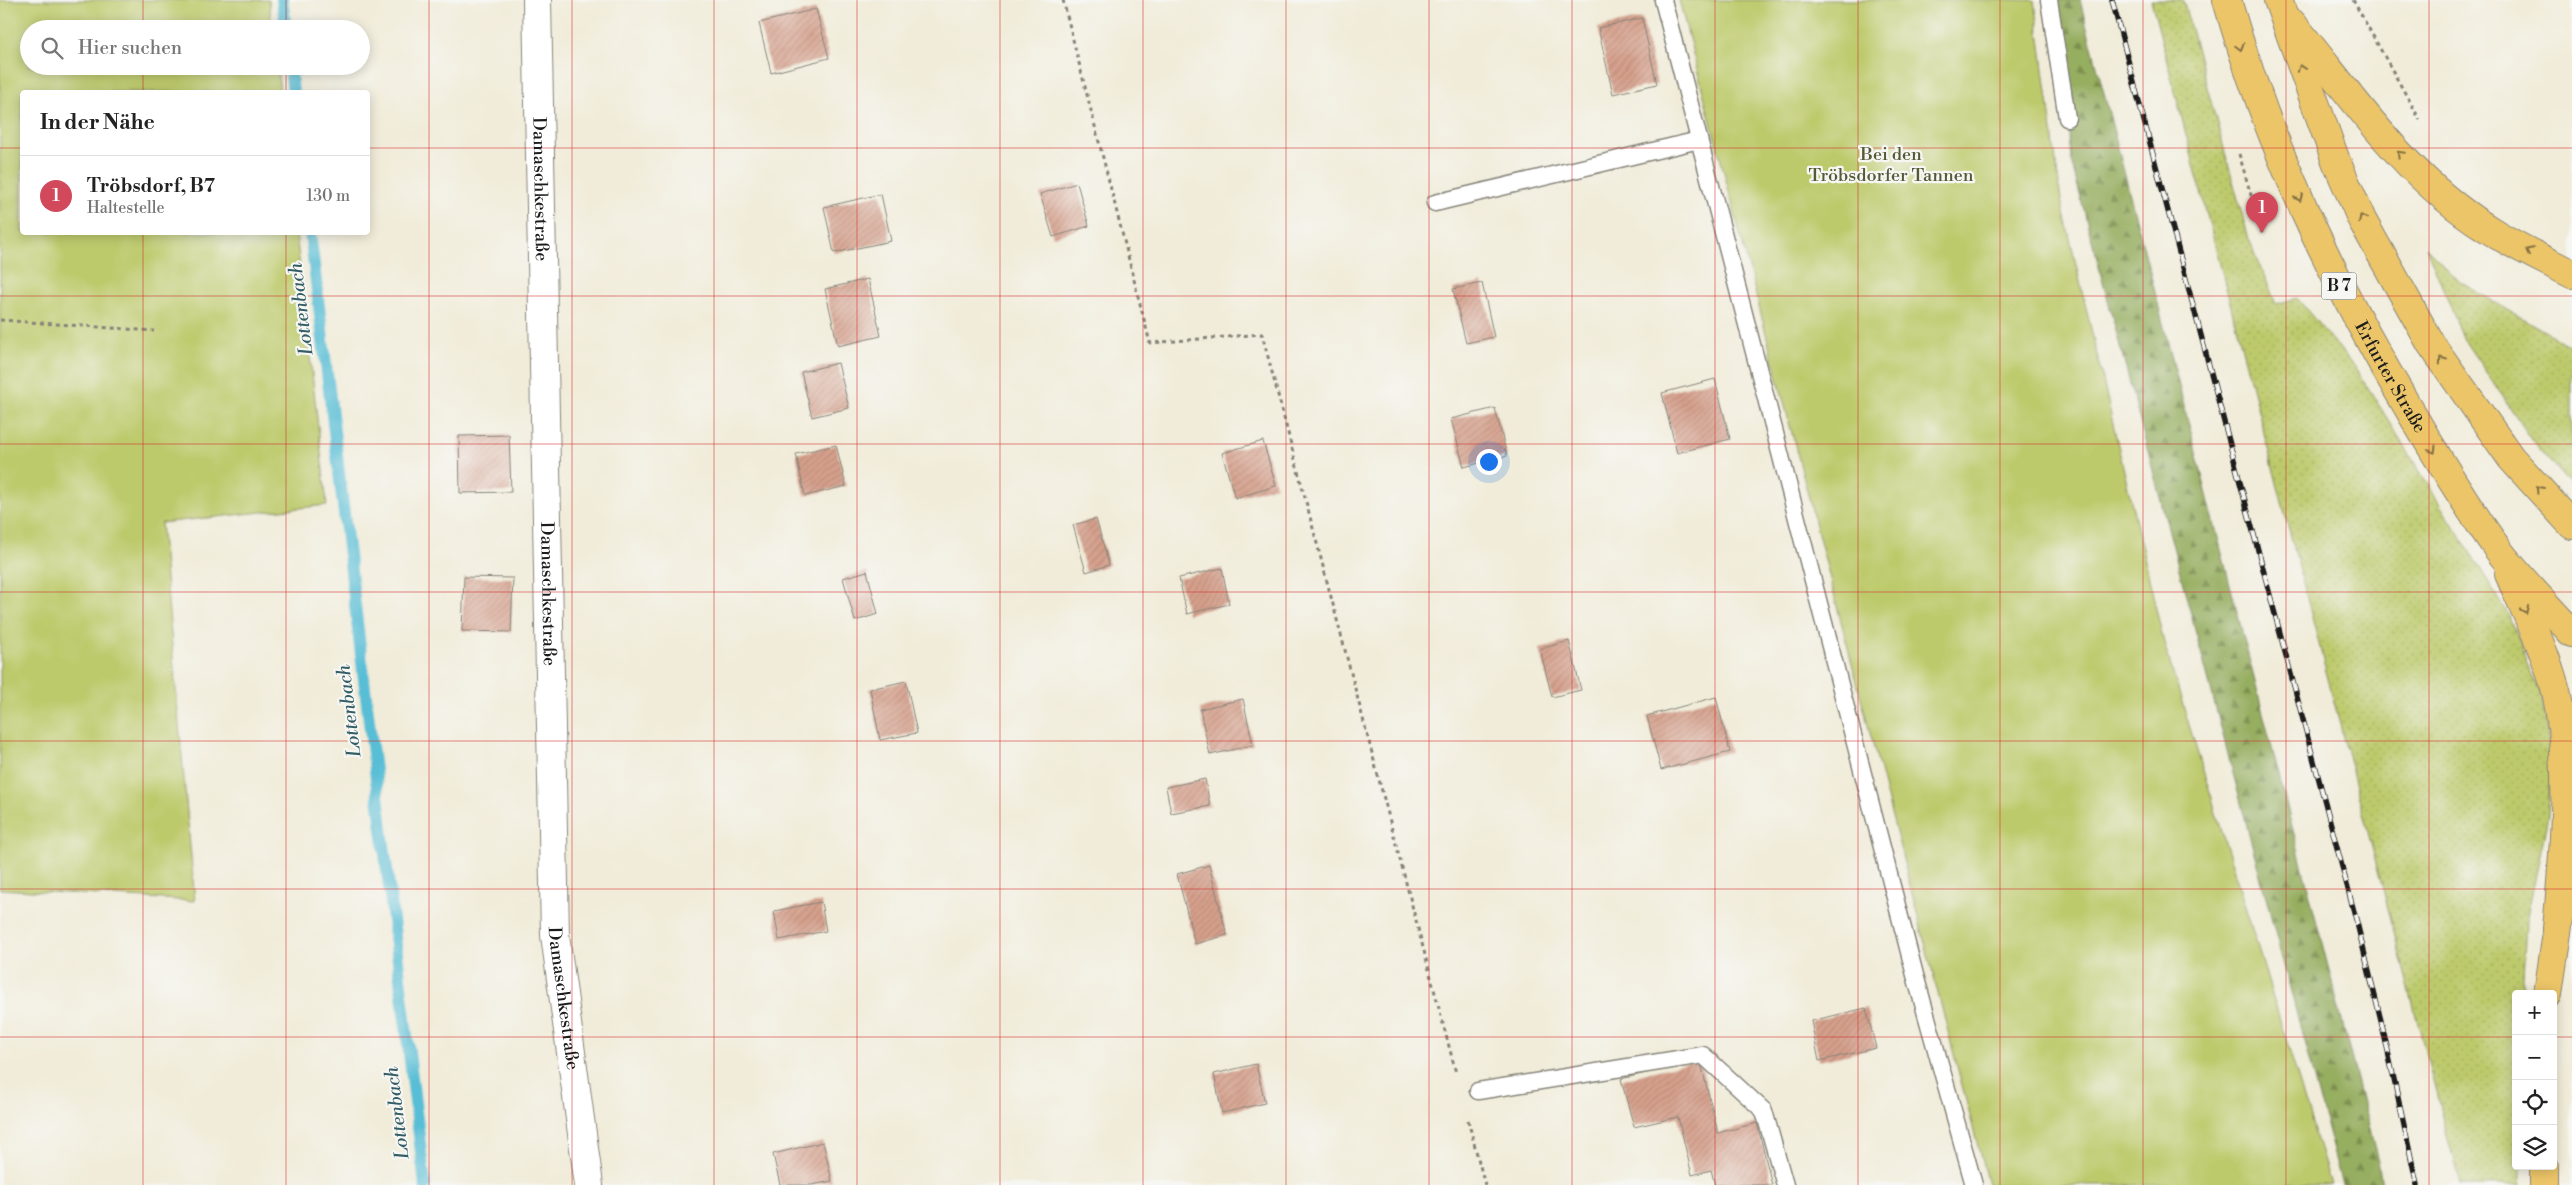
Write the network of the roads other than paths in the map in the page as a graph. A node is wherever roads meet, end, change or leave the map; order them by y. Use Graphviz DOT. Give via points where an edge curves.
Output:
graph roads {
  1 [pos="537,0"];
  2 [pos="1663,0"];
  3 [pos="2050,0"];
  4 [pos="2227,0"];
  5 [pos="2279,4"];
  6 [pos="2067,118"];
  7 [pos="1699,140"];
  8 [pos="1435,203"];
  9 [pos="2572,274"];
  10 [pos="2572,526"];
  11 [pos="2498,549"];
  12 [pos="2572,633"];
  13 [pos="2572,847"];
  14 [pos="2572,897"];
  15 [pos="2557,929"];
  16 [pos="2549,990"];
  17 [pos="1478,1091"];
  18 [pos="2544,1170"];
  19 [pos="590,1185"];
  20 [pos="1785,1185"];
  21 [pos="1974,1185"];
  22 [pos="2544,1185"];
  1 -- 19 [label="street, Damaschkestraße" via="555,935"];
  2 -- 7 [label="lane"];
  3 -- 6 [label="lane"];
  4 -- 11 [label="main road, Erfurter Straße / B 7, one-way" via="2245,63 2277,146 2340,289 2449,476"];
  9 -- 5 [label="main road, one-way" via="2484,227 2435,189 2388,141"];
  10 -- 5 [label="main road, one-way" via="2511,458 2431,344 2362,220 2336,162"];
  7 -- 8 [label="lane"];
  7 -- 21 [label="lane" via="1915,975"];
  11 -- 12 [label="main road, B 7"];
  11 -- 15 [label="main road, one-way" via="2545,659 2565,732 2568,780"];
  13 -- 15 [label="main road"];
  14 -- 15 [label="main road"];
  15 -- 16 [label="main road"];
  17 -- 20 [label="lane" via="1703,1055 1764,1111"];
  18 -- 22 [label="main road"];
}
